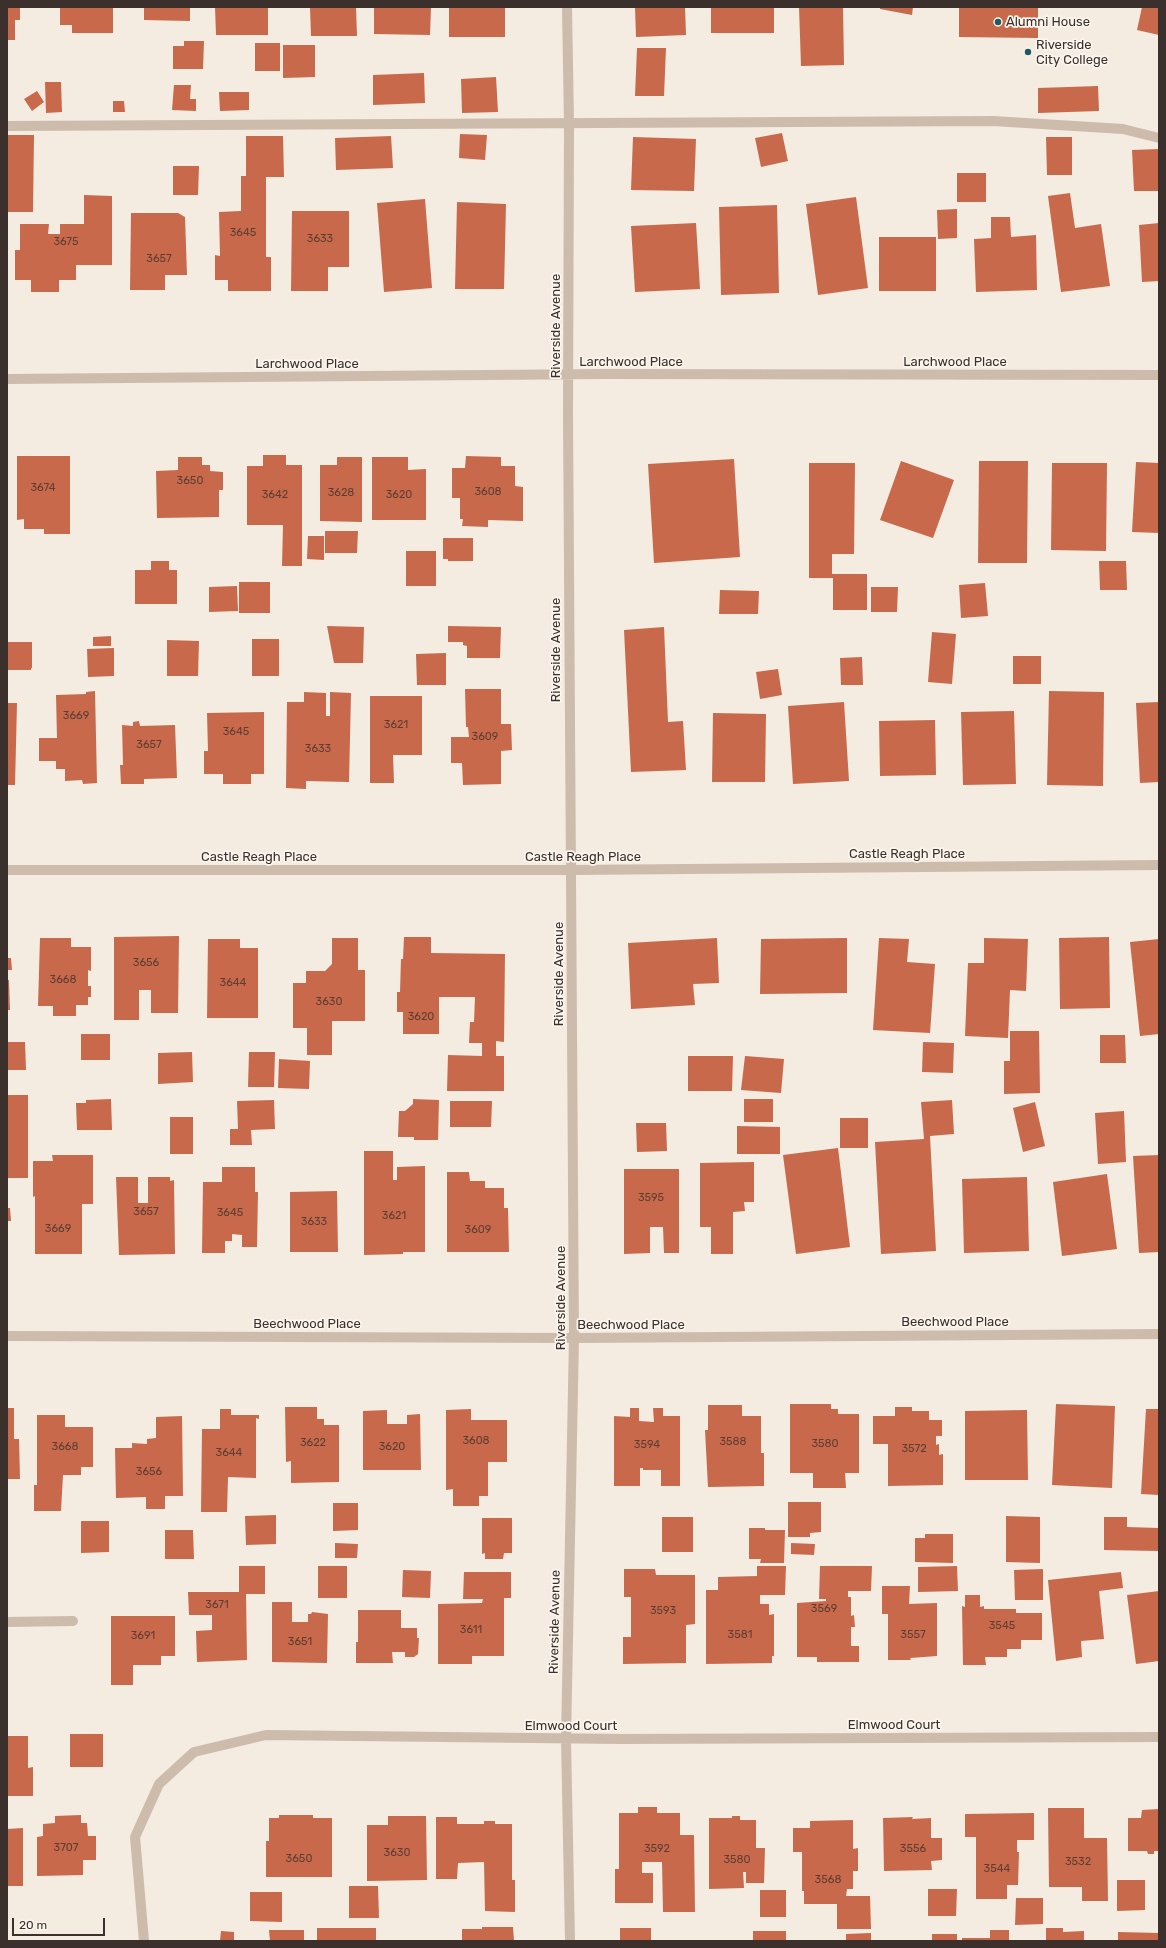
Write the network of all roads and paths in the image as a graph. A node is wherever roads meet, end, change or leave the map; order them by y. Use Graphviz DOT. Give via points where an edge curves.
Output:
graph roads {
  1 [pos="567,7"];
  2 [pos="569,123"];
  3 [pos="7,126"];
  4 [pos="1159,138"];
  5 [pos="569,375"];
  6 [pos="1159,375"];
  7 [pos="7,379"];
  8 [pos="1159,865"];
  9 [pos="7,870"];
  10 [pos="570,870"];
  11 [pos="1159,1334"];
  12 [pos="7,1336"];
  13 [pos="574,1338"];
  14 [pos="73,1621"];
  15 [pos="7,1622"];
  16 [pos="1159,1737"];
  17 [pos="566,1739"];
  18 [pos="144,1941"];
  19 [pos="570,1941"];
  1 -- 2 [label="street, Riverside Avenue"];
  2 -- 3 [label="street"];
  2 -- 4 [label="street" via="993,121 1123,129"];
  2 -- 5 [label="street, Riverside Avenue"];
  5 -- 6 [label="street, Larchwood Place"];
  5 -- 7 [label="street, Larchwood Place"];
  5 -- 10 [label="street, Riverside Avenue"];
  8 -- 10 [label="street, Castle Reagh Place"];
  9 -- 10 [label="street, Castle Reagh Place"];
  10 -- 13 [label="street, Riverside Avenue"];
  11 -- 13 [label="street, Beechwood Place"];
  12 -- 13 [label="street, Beechwood Place"];
  13 -- 17 [label="street, Riverside Avenue"];
  14 -- 15 [label="street"];
  16 -- 17 [label="street, Elmwood Court"];
  17 -- 18 [label="street, Elmwood Court" via="266,1735 194,1752 159,1784 135,1836"];
  17 -- 19 [label="street, Riverside Avenue"];
}
